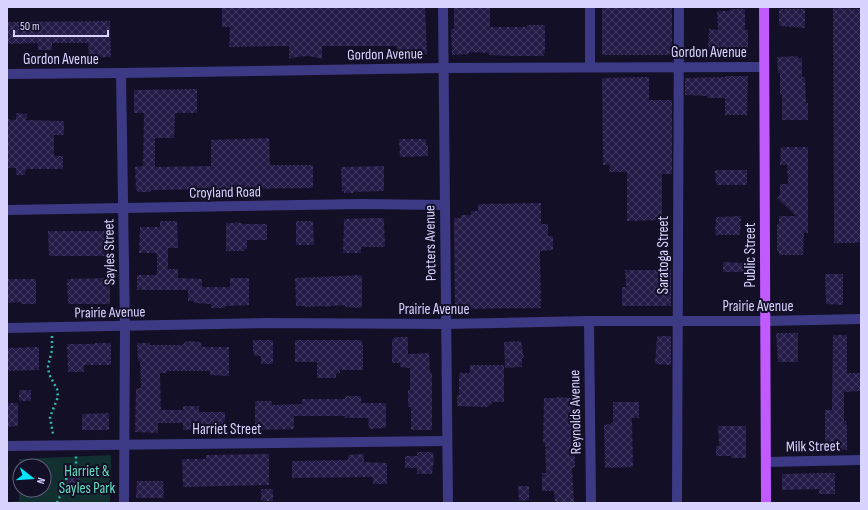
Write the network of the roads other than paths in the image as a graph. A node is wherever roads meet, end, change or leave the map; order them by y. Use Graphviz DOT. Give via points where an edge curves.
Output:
graph roads {
  1 [pos="442,7"];
  2 [pos="590,7"];
  3 [pos="679,7"];
  4 [pos="764,7"];
  5 [pos="764,66"];
  6 [pos="590,67"];
  7 [pos="679,67"];
  8 [pos="443,68"];
  9 [pos="121,73"];
  10 [pos="7,74"];
  11 [pos="444,204"];
  12 [pos="123,209"];
  13 [pos="7,210"];
  14 [pos="861,319"];
  15 [pos="589,321"];
  16 [pos="678,321"];
  17 [pos="765,321"];
  18 [pos="446,324"];
  19 [pos="125,327"];
  20 [pos="7,328"];
  21 [pos="446,440"];
  22 [pos="124,444"];
  23 [pos="7,446"];
  24 [pos="861,460"];
  25 [pos="766,462"];
  26 [pos="124,503"];
  27 [pos="448,503"];
  28 [pos="591,503"];
  29 [pos="677,503"];
  30 [pos="766,503"];
  1 -- 8 [label="street, Potters Avenue"];
  2 -- 6 [label="street"];
  3 -- 7 [label="street, Saratoga Street"];
  4 -- 5 [label="main road, Public Street"];
  5 -- 7 [label="street, Gordon Avenue"];
  5 -- 17 [label="main road, Public Street"];
  6 -- 7 [label="street, Gordon Avenue"];
  6 -- 8 [label="street, Gordon Avenue"];
  7 -- 16 [label="street, Saratoga Street"];
  8 -- 9 [label="street, Gordon Avenue"];
  8 -- 11 [label="street, Potters Avenue"];
  9 -- 10 [label="street, Gordon Avenue"];
  9 -- 12 [label="street, Sayles Street"];
  11 -- 12 [label="street, Croyland Road"];
  11 -- 18 [label="street, Potters Avenue"];
  12 -- 13 [label="street, Croyland Road"];
  12 -- 19 [label="street, Sayles Street"];
  14 -- 17 [label="street, Prairie Avenue"];
  15 -- 16 [label="street, Prairie Avenue"];
  15 -- 18 [label="street, Prairie Avenue"];
  15 -- 28 [label="street, Reynolds Avenue"];
  16 -- 17 [label="street, Prairie Avenue"];
  16 -- 29 [label="street, Saratoga Street"];
  17 -- 25 [label="main road, Public Street"];
  18 -- 19 [label="street, Prairie Avenue" via="265,323"];
  18 -- 21 [label="street, Potters Avenue"];
  19 -- 20 [label="street, Prairie Avenue"];
  19 -- 22 [label="street, Sayles Street"];
  21 -- 22 [label="street, Harriet Street" via="302,444"];
  21 -- 27 [label="street, Potters Avenue"];
  22 -- 23 [label="street, Harriet Street"];
  22 -- 26 [label="street, Sayles Street"];
  24 -- 25 [label="street, Milk Street"];
  25 -- 30 [label="main road, Public Street"];
}
